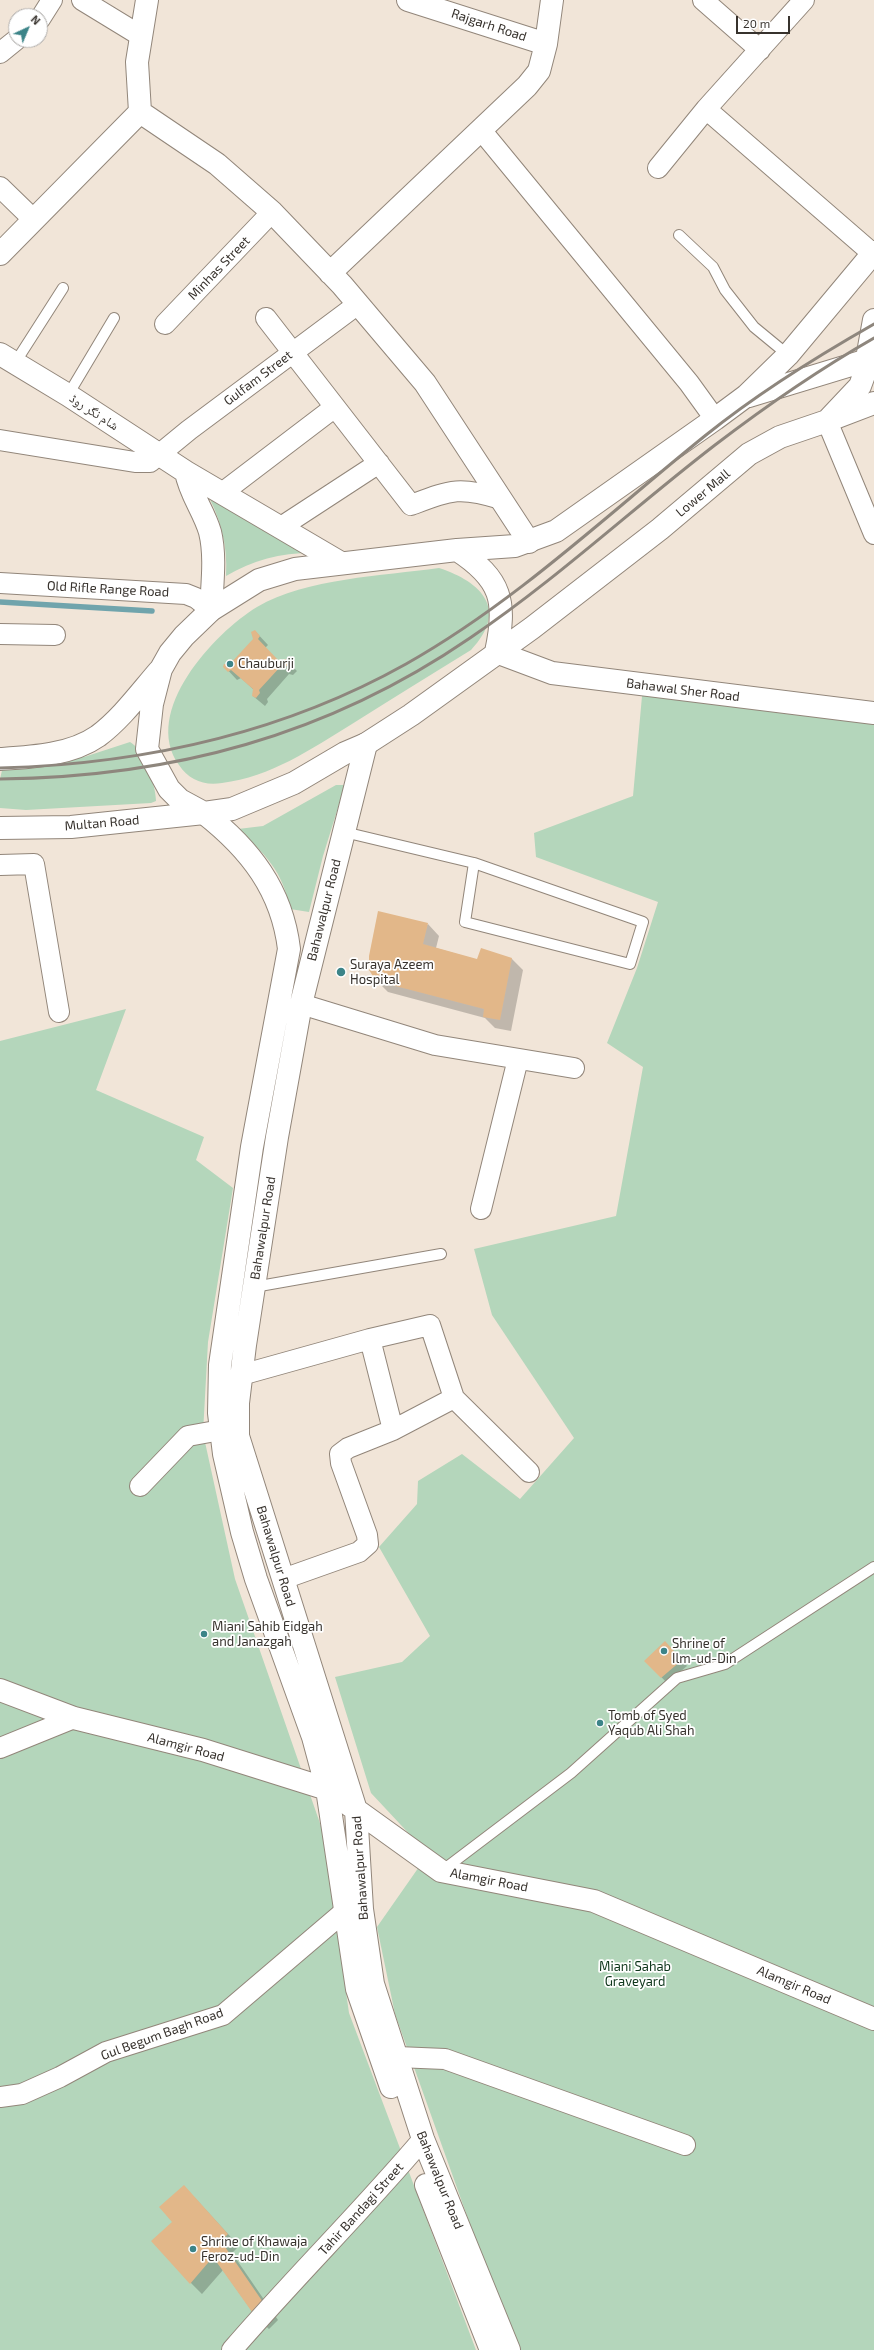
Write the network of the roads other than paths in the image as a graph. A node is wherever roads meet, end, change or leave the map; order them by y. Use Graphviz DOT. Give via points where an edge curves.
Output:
graph roads {
  1 [pos="82,0"];
  2 [pos="147,0"];
  3 [pos="408,0"];
  4 [pos="552,0"];
  5 [pos="703,0"];
  6 [pos="804,0"];
  7 [pos="141,36"];
  8 [pos="546,44"];
  9 [pos="8,46"];
  10 [pos="760,50"];
  11 [pos="0,53"];
  12 [pos="706,109"];
  13 [pos="140,112"];
  14 [pos="481,130"];
  15 [pos="658,168"];
  16 [pos="0,186"];
  17 [pos="272,212"];
  18 [pos="34,220"];
  19 [pos="679,235"];
  20 [pos="873,252"];
  21 [pos="0,254"];
  22 [pos="330,273"];
  23 [pos="63,288"];
  24 [pos="358,304"];
  25 [pos="114,318"];
  26 [pos="266,318"];
  27 [pos="874,320"];
  28 [pos="165,324"];
  29 [pos="292,352"];
  30 [pos="788,355"];
  31 [pos="8,359"];
  32 [pos="870,360"];
  33 [pos="68,395"];
  34 [pos="746,396"];
  35 [pos="874,403"];
  36 [pos="335,407"];
  37 [pos="715,419"];
  38 [pos="827,421"];
  39 [pos="0,440"];
  40 [pos="160,455"];
  41 [pos="379,463"];
  42 [pos="186,472"];
  43 [pos="222,493"];
  44 [pos="501,500"];
  45 [pos="281,527"];
  46 [pos="874,534"];
  47 [pos="529,542"];
  48 [pos="457,550"];
  49 [pos="341,563"];
  50 [pos="0,583"];
  51 [pos="211,610"];
  52 [pos="0,634"];
  53 [pos="55,635"];
  54 [pos="496,652"];
  55 [pos="161,668"];
  56 [pos="874,713"];
  57 [pos="366,744"];
  58 [pos="0,760"];
  59 [pos="204,813"];
  60 [pos="0,828"];
  61 [pos="344,832"];
  62 [pos="474,863"];
  63 [pos="0,865"];
  64 [pos="301,1004"];
  65 [pos="59,1012"];
  66 [pos="518,1059"];
  67 [pos="574,1068"];
  68 [pos="481,1209"];
  69 [pos="441,1254"];
  70 [pos="254,1287"];
  71 [pos="370,1339"];
  72 [pos="241,1375"];
  73 [pos="454,1398"];
  74 [pos="221,1430"];
  75 [pos="393,1430"];
  76 [pos="529,1472"];
  77 [pos="140,1486"];
  78 [pos="874,1567"];
  79 [pos="283,1579"];
  80 [pos="0,1690"];
  81 [pos="74,1718"];
  82 [pos="0,1748"];
  83 [pos="327,1789"];
  84 [pos="356,1810"];
  85 [pos="441,1871"];
  86 [pos="345,1911"];
  87 [pos="874,2019"];
  88 [pos="396,2057"];
  89 [pos="0,2097"];
  90 [pos="418,2145"];
  91 [pos="685,2145"];
  92 [pos="232,2350"];
  93 [pos="491,2350"];
  94 [pos="509,2350"];
  1 -- 7 [label="street"];
  2 -- 7 [label="main road"];
  3 -- 8 [label="main road, Rajgarh Road"];
  4 -- 8 [label="main road"];
  5 -- 10 [label="street"];
  6 -- 10 [label="street"];
  7 -- 13 [label="main road" via="137,62"];
  8 -- 14 [label="main road" via="539,71"];
  9 -- 11 [label="street"];
  10 -- 12 [label="street"];
  12 -- 15 [label="street"];
  12 -- 20 [label="street"];
  13 -- 17 [label="main road" via="216,164"];
  13 -- 18 [label="main road"];
  14 -- 22 [label="main road"];
  14 -- 37 [label="street" via="689,382"];
  16 -- 18 [label="street"];
  17 -- 22 [label="main road"];
  17 -- 28 [label="street, Minhas Street"];
  18 -- 21 [label="main road"];
  19 -- 30 [label="lane" via="713,267 725,290 754,327"];
  20 -- 30 [label="main road"];
  22 -- 24 [label="main road"];
  23 -- 31 [label="lane"];
  24 -- 29 [label="street, Gulfam Street"];
  24 -- 44 [label="main road" via="425,383"];
  25 -- 33 [label="lane"];
  26 -- 29 [label="street"];
  27 -- 32 [label="main road, Lower Mall"];
  29 -- 36 [label="street"];
  29 -- 40 [label="street, Gulfam Street"];
  30 -- 34 [label="main road"];
  31 -- 33 [label="main road, شام نگر روڈ"];
  32 -- 34 [label="main road"];
  32 -- 38 [label="main road, Lower Mall" via="860,386"];
  33 -- 40 [label="main road, شام نگر روڈ"];
  34 -- 37 [label="main road"];
  35 -- 38 [label="main road"];
  36 -- 41 [label="street"];
  36 -- 43 [label="street"];
  37 -- 47 [label="main road" via="556,531"];
  38 -- 46 [label="street"];
  38 -- 54 [label="main road, Lower Mall" via="780,437 749,454 660,529 532,628"];
  39 -- 40 [label="street, Gulfam Street" via="135,462 150,462"];
  40 -- 42 [label="main road, شام نگر روڈ"];
  41 -- 44 [label="street" via="411,505 442,494 464,490"];
  41 -- 45 [label="street"];
  42 -- 43 [label="main road, شام نگر روڈ"];
  42 -- 51 [label="main road" via="188,486 210,532"];
  43 -- 45 [label="main road, شام نگر روڈ"];
  44 -- 47 [label="main road"];
  45 -- 49 [label="main road, شام نگر روڈ"];
  47 -- 48 [label="main road" via="515,546"];
  48 -- 49 [label="main road"];
  48 -- 54 [label="main road" via="490,578 499,594 502,625"];
  49 -- 51 [label="main road" via="276,574 241,590"];
  50 -- 51 [label="street, Old Rifle Range Road" via="186,594 196,598"];
  51 -- 55 [label="main road" via="184,636"];
  52 -- 53 [label="street"];
  54 -- 56 [label="main road, Bahawal Sher Road" via="552,674"];
  54 -- 57 [label="main road, Lower Mall" via="416,712"];
  55 -- 58 [label="main road" via="126,709 98,736 59,752"];
  55 -- 59 [label="main road, Bahawalpur Road" via="152,704 148,749 169,789 180,800"];
  57 -- 59 [label="main road, Multan Road" via="251,803"];
  57 -- 61 [label="main road, Bahawalpur Road"];
  59 -- 60 [label="main road, Multan Road" via="71,827"];
  59 -- 74 [label="main road, Bahawalpur Road" via="226,830 256,863 270,887 284,921 289,950 252,1147 223,1350 219,1413"];
  61 -- 62 [label="lane"];
  61 -- 64 [label="main road, Bahawalpur Road"];
  62 -- 62 [label="lane" via="643,922 630,964 465,922"];
  63 -- 65 [label="street" via="34,864"];
  64 -- 66 [label="street" via="435,1045"];
  64 -- 70 [label="main road, Bahawalpur Road"];
  66 -- 67 [label="street"];
  66 -- 68 [label="street"];
  69 -- 70 [label="lane"];
  70 -- 72 [label="main road, Bahawalpur Road"];
  71 -- 72 [label="street"];
  71 -- 73 [label="street" via="430,1325"];
  71 -- 75 [label="street"];
  72 -- 79 [label="main road, Bahawalpur Road" via="238,1436"];
  73 -- 75 [label="street"];
  73 -- 76 [label="street"];
  74 -- 77 [label="street" via="188,1436"];
  74 -- 83 [label="main road, Bahawalpur Road" via="242,1532 256,1579 313,1737"];
  75 -- 79 [label="street" via="348,1448 340,1454 368,1544 359,1552"];
  78 -- 85 [label="lane" via="725,1664 676,1678 571,1773"];
  79 -- 84 [label="main road, Bahawalpur Road"];
  80 -- 81 [label="main road, Alamgir Road"];
  81 -- 82 [label="street"];
  81 -- 83 [label="main road, Alamgir Road" via="203,1750"];
  83 -- 84 [label="main road, Alamgir Road"];
  83 -- 86 [label="main road, Bahawalpur Road"];
  84 -- 85 [label="main road, Alamgir Road"];
  84 -- 88 [label="main road, Bahawalpur Road" via="362,1909 373,1984"];
  85 -- 87 [label="main road, Alamgir Road" via="594,1901"];
  86 -- 89 [label="street, Gul Begum Bagh Road" via="223,2015 106,2052 22,2094"];
  86 -- 90 [label="main road, Bahawalpur Road" via="357,1989"];
  88 -- 90 [label="main road, Bahawalpur Road"];
  88 -- 91 [label="street" via="445,2059"];
  90 -- 92 [label="street, Tahir Bandagi Street" via="369,2203"];
  90 -- 93 [label="main road, Bahawalpur Road"];
  90 -- 94 [label="main road, Bahawalpur Road"];
}
